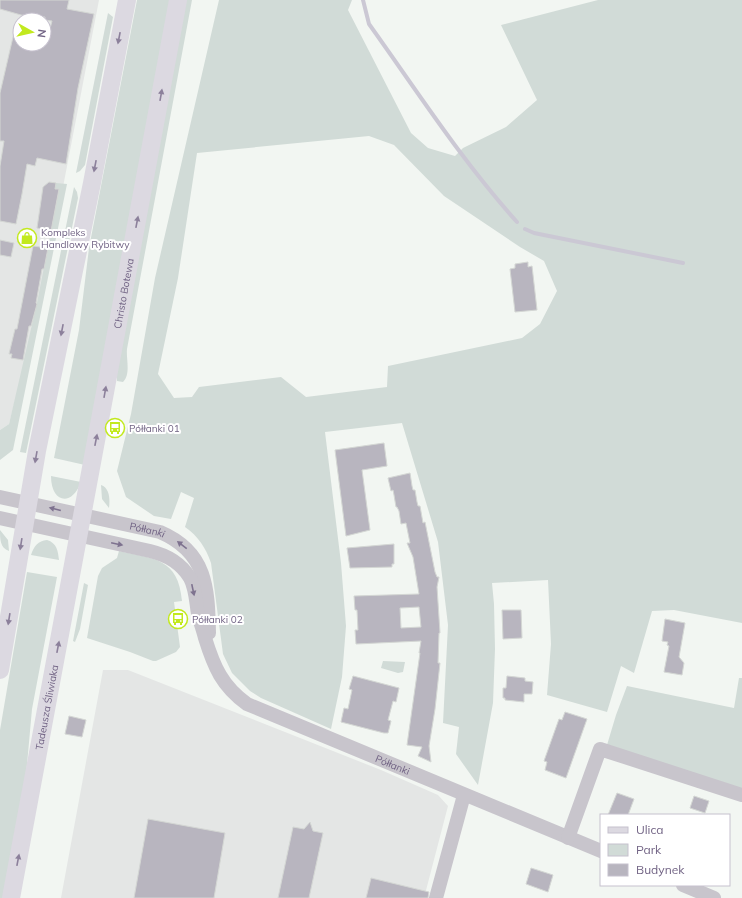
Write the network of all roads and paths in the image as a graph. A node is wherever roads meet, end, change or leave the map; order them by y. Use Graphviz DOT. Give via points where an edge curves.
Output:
graph roads {
  1 [pos="127,0"];
  2 [pos="178,0"];
  3 [pos="0,497"];
  4 [pos="28,502"];
  5 [pos="82,516"];
  6 [pos="0,518"];
  7 [pos="24,523"];
  8 [pos="78,536"];
  9 [pos="209,649"];
  10 [pos="0,670"];
  11 [pos="464,795"];
  12 [pos="742,796"];
  13 [pos="568,838"];
  14 [pos="600,851"];
  15 [pos="684,886"];
  16 [pos="11,898"];
  17 [pos="436,898"];
  18 [pos="714,898"];
  1 -- 4 [label="main road, one-way"];
  5 -- 2 [label="main road, Christo Botewa, one-way"];
  3 -- 4 [label="street, Półłanki"];
  5 -- 4 [label="street, Półłanki, one-way"];
  4 -- 7 [label="main road"];
  5 -- 8 [label="main road, Tadeusza Śliwiaka"];
  9 -- 5 [label="street, Półłanki, one-way" via="204,585 198,563 190,552 176,540 160,532"];
  6 -- 7 [label="street, Półłanki"];
  7 -- 8 [label="street, Półłanki"];
  7 -- 10 [label="main road, one-way"];
  8 -- 9 [label="street, Półłanki, one-way" via="156,552 167,556 180,566 192,583 198,616"];
  16 -- 8 [label="main road, Tadeusza Śliwiaka, one-way"];
  9 -- 11 [label="street, Półłanki" via="224,683 247,704"];
  11 -- 13 [label="street, Półłanki"];
  11 -- 17 [label="street"];
  12 -- 13 [label="street" via="600,749"];
  13 -- 14 [label="street, Półłanki"];
  15 -- 18 [label="street"];
}
